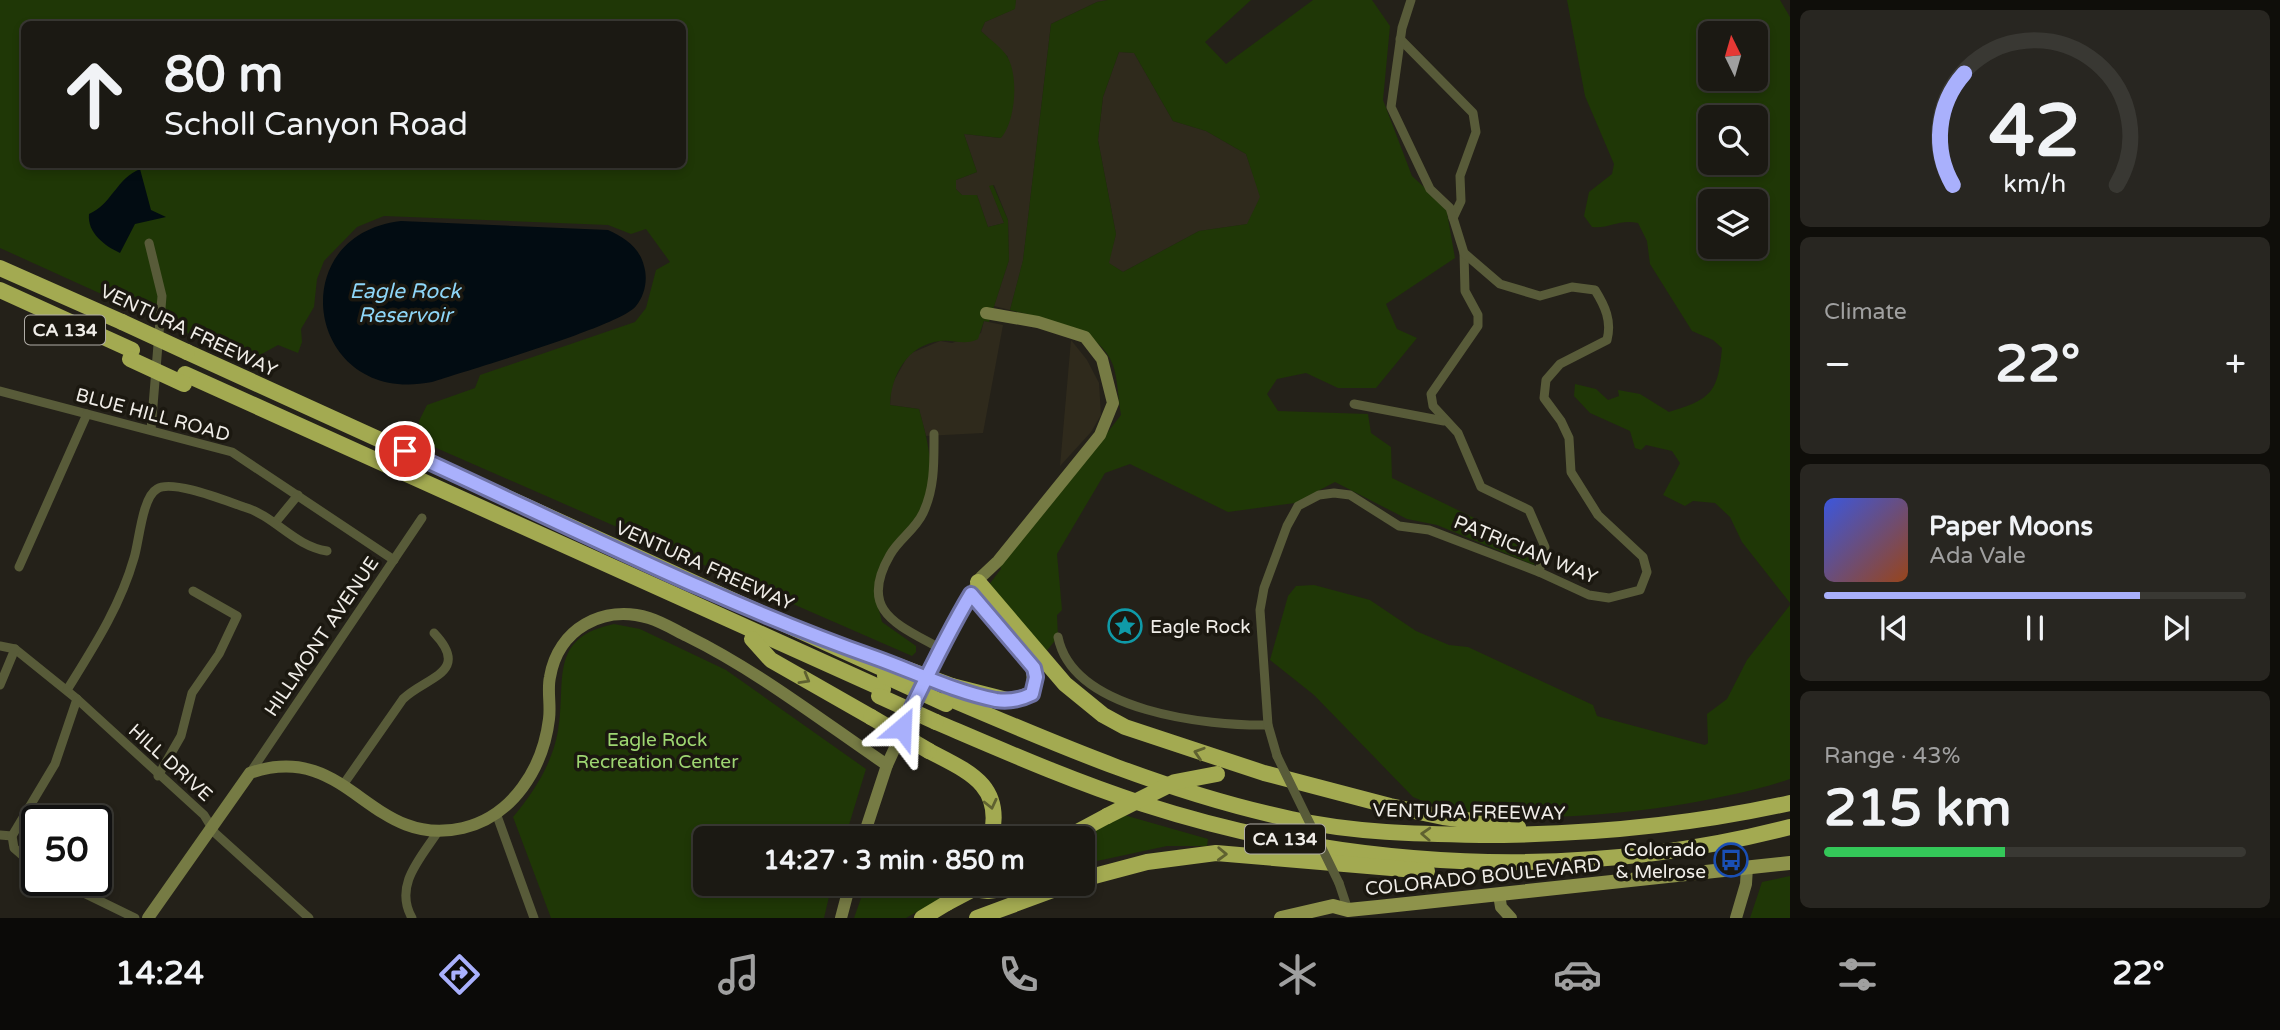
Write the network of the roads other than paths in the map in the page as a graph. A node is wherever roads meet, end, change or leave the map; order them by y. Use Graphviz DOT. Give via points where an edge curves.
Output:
graph roads {
  1 [pos="1411,0"];
  2 [pos="1401,39"];
  3 [pos="1453,218"];
  4 [pos="149,243"];
  5 [pos="1464,253"];
  6 [pos="0,268"];
  7 [pos="0,278"];
  8 [pos="0,290"];
  9 [pos="0,301"];
  10 [pos="986,313"];
  11 [pos="121,327"];
  12 [pos="131,354"];
  13 [pos="185,368"];
  14 [pos="0,391"];
  15 [pos="248,396"];
  16 [pos="1354,404"];
  17 [pos="307,411"];
  18 [pos="87,414"];
  19 [pos="1444,421"];
  20 [pos="151,430"];
  21 [pos="934,434"];
  22 [pos="317,439"];
  23 [pos="298,495"];
  24 [pos="422,518"];
  25 [pos="275,523"];
  26 [pos="327,551"];
  27 [pos="394,560"];
  28 [pos="19,567"];
  29 [pos="1539,572"];
  30 [pos="974,588"];
  31 [pos="193,591"];
  32 [pos="434,633"];
  33 [pos="1058,637"];
  34 [pos="752,639"];
  35 [pos="0,646"];
  36 [pos="15,649"];
  37 [pos="941,649"];
  38 [pos="886,679"];
  39 [pos="0,685"];
  40 [pos="67,690"];
  41 [pos="77,699"];
  42 [pos="944,705"];
  43 [pos="1268,725"];
  44 [pos="887,765"];
  45 [pos="250,773"];
  46 [pos="1264,773"];
  47 [pos="158,776"];
  48 [pos="343,785"];
  49 [pos="1790,803"];
  50 [pos="1790,811"];
  51 [pos="496,813"];
  52 [pos="1790,820"];
  53 [pos="211,825"];
  54 [pos="867,826"];
  55 [pos="992,826"];
  56 [pos="1088,826"];
  57 [pos="1790,827"];
  58 [pos="436,833"];
  59 [pos="1569,834"];
  60 [pos="0,835"];
  61 [pos="1494,835"];
  62 [pos="12,836"];
  63 [pos="21,854"];
  64 [pos="1176,857"];
  65 [pos="1596,860"];
  66 [pos="1488,863"];
  67 [pos="1790,863"];
  68 [pos="1747,867"];
  69 [pos="1095,870"];
  70 [pos="1095,876"];
  71 [pos="1500,894"];
  72 [pos="86,896"];
  73 [pos="847,896"];
  74 [pos="960,896"];
  75 [pos="1037,896"];
  76 [pos="1348,910"];
  77 [pos="135,918"];
  78 [pos="148,918"];
  79 [pos="309,918"];
  80 [pos="412,918"];
  81 [pos="534,918"];
  82 [pos="841,918"];
  83 [pos="922,918"];
  84 [pos="977,918"];
  85 [pos="1281,918"];
  86 [pos="1334,918"];
  87 [pos="1511,918"];
  88 [pos="1736,918"];
  1 -- 2 [label="street"];
  2 -- 3 [label="street" via="1391,107 1430,189 1450,208"];
  2 -- 3 [label="street" via="1473,113 1476,132 1460,176 1461,201"];
  3 -- 5 [label="street"];
  4 -- 20 [label="street" via="162,296"];
  5 -- 19 [label="street" via="1465,291 1478,315 1478,326 1431,394"];
  5 -- 29 [label="street, PATRICIAN WAY" via="1500,284 1540,296 1572,288 1595,290 1606,306 1607,340 1560,364 1546,380 1544,398 1569,438 1571,471 1598,515 1643,557 1647,572 1640,590 1609,598 1589,595"];
  6 -- 11 [label="highway, VENTURA FREEWAY / CA 134"];
  7 -- 11 [label="highway"];
  8 -- 12 [label="highway"];
  9 -- 12 [label="highway, VENTURA FREEWAY / CA 134"];
  10 -- 30 [label="street" via="1038,322 1085,337 1102,359 1113,403 1100,435"];
  11 -- 13 [label="highway, VENTURA FREEWAY / CA 134, bridge"];
  12 -- 13 [label="highway, VENTURA FREEWAY / CA 134, bridge"];
  13 -- 15 [label="highway, VENTURA FREEWAY / CA 134"];
  13 -- 15 [label="highway, VENTURA FREEWAY / CA 134"];
  14 -- 18 [label="street, BLUE HILL ROAD"];
  15 -- 17 [label="highway, VENTURA FREEWAY / CA 134"];
  15 -- 22 [label="highway, VENTURA FREEWAY / CA 134"];
  16 -- 19 [label="street"];
  17 -- 38 [label="highway"];
  17 -- 38 [label="highway, VENTURA FREEWAY / CA 134" via="797,629"];
  18 -- 20 [label="street, BLUE HILL ROAD"];
  18 -- 28 [label="street"];
  19 -- 29 [label="street" via="1458,433 1481,487 1529,510 1545,547"];
  20 -- 23 [label="street, BLUE HILL ROAD" via="232,452"];
  21 -- 37 [label="street" via="934,471 924,512 890,554 878,598 890,620"];
  22 -- 34 [label="highway, VENTURA FREEWAY / CA 134"];
  22 -- 38 [label="highway"];
  23 -- 25 [label="street"];
  23 -- 27 [label="street, BLUE HILL ROAD"];
  24 -- 27 [label="street, HILLMONT AVENUE"];
  25 -- 26 [label="street" via="304,545"];
  25 -- 40 [label="street" via="249,508 173,486 157,488 143,517 120,601"];
  27 -- 45 [label="street, HILLMONT AVENUE"];
  29 -- 43 [label="street, PATRICIAN WAY" via="1429,530 1399,526 1350,495 1319,495 1298,506 1279,543 1260,610"];
  30 -- 37 [label="street"];
  30 -- 42 [label="highway" via="1029,659 1035,684 1032,694 1011,701"];
  46 -- 30 [label="highway, one-way" via="1148,737 1102,715 1065,684"];
  31 -- 47 [label="street" via="237,615 219,654 192,693 181,736"];
  32 -- 48 [label="street" via="448,653 444,671 403,699"];
  33 -- 43 [label="street" via="1073,666 1132,705 1180,719"];
  34 -- 38 [label="highway, VENTURA FREEWAY / CA 134"];
  34 -- 55 [label="highway, one-way, bridge" via="771,660 972,775 985,786 993,810"];
  35 -- 36 [label="street, HILL DRIVE"];
  36 -- 39 [label="street"];
  36 -- 40 [label="street, HILL DRIVE"];
  37 -- 44 [label="street"];
  38 -- 42 [label="highway, bridge"];
  38 -- 42 [label="highway, VENTURA FREEWAY / CA 134, bridge"];
  40 -- 41 [label="street, HILL DRIVE"];
  41 -- 47 [label="street, HILL DRIVE"];
  41 -- 62 [label="street" via="55,764"];
  61 -- 42 [label="highway, VENTURA FREEWAY / CA 134, one-way" via="1382,832 1293,820 1118,768"];
  42 -- 66 [label="highway, VENTURA FREEWAY / CA 134" via="1088,786 1198,820 1414,859"];
  43 -- 76 [label="street, PATRICIAN WAY, bridge" via="1277,756"];
  44 -- 51 [label="street" via="717,650 652,619 613,614 580,626 558,651 540,755 524,787"];
  44 -- 54 [label="street"];
  45 -- 48 [label="street" via="289,764 316,769"];
  45 -- 53 [label="street"];
  46 -- 56 [label="highway, bridge" via="1217,774 1175,782"];
  46 -- 59 [label="highway" via="1443,817"];
  47 -- 53 [label="street, HILL DRIVE"];
  48 -- 58 [label="street" via="388,816"];
  49 -- 59 [label="highway, VENTURA FREEWAY / CA 134" via="1637,830"];
  50 -- 61 [label="highway" via="1661,835 1573,843 1506,844"];
  51 -- 58 [label="street" via="466,827"];
  51 -- 81 [label="street"];
  52 -- 66 [label="highway" via="1673,843 1509,855"];
  53 -- 78 [label="street"];
  53 -- 79 [label="street, HILL DRIVE"];
  57 -- 65 [label="highway, VENTURA FREEWAY / CA 134" via="1665,853"];
  58 -- 80 [label="street" via="407,877 405,898"];
  59 -- 61 [label="highway, VENTURA FREEWAY / CA 134"];
  60 -- 62 [label="street"];
  62 -- 63 [label="street" via="14,848"];
  64 -- 65 [label="highway, one-way" via="1216,853 1422,871 1490,872 1563,868"];
  64 -- 69 [label="highway"];
  64 -- 70 [label="highway"];
  65 -- 66 [label="highway, VENTURA FREEWAY / CA 134"];
  67 -- 68 [label="main road, COLORADO BOULEVARD"];
  68 -- 71 [label="main road, COLORADO BOULEVARD"];
  68 -- 88 [label="street"];
  71 -- 76 [label="main road, COLORADO BOULEVARD"];
  71 -- 87 [label="street" via="1501,907"];
  72 -- 77 [label="street"];
  73 -- 82 [label="street"];
  74 -- 83 [label="highway, bridge"];
  75 -- 84 [label="highway"];
  76 -- 85 [label="main road, COLORADO BOULEVARD" via="1333,906"];
  76 -- 86 [label="main road, COLORADO BOULEVARD"];
}
